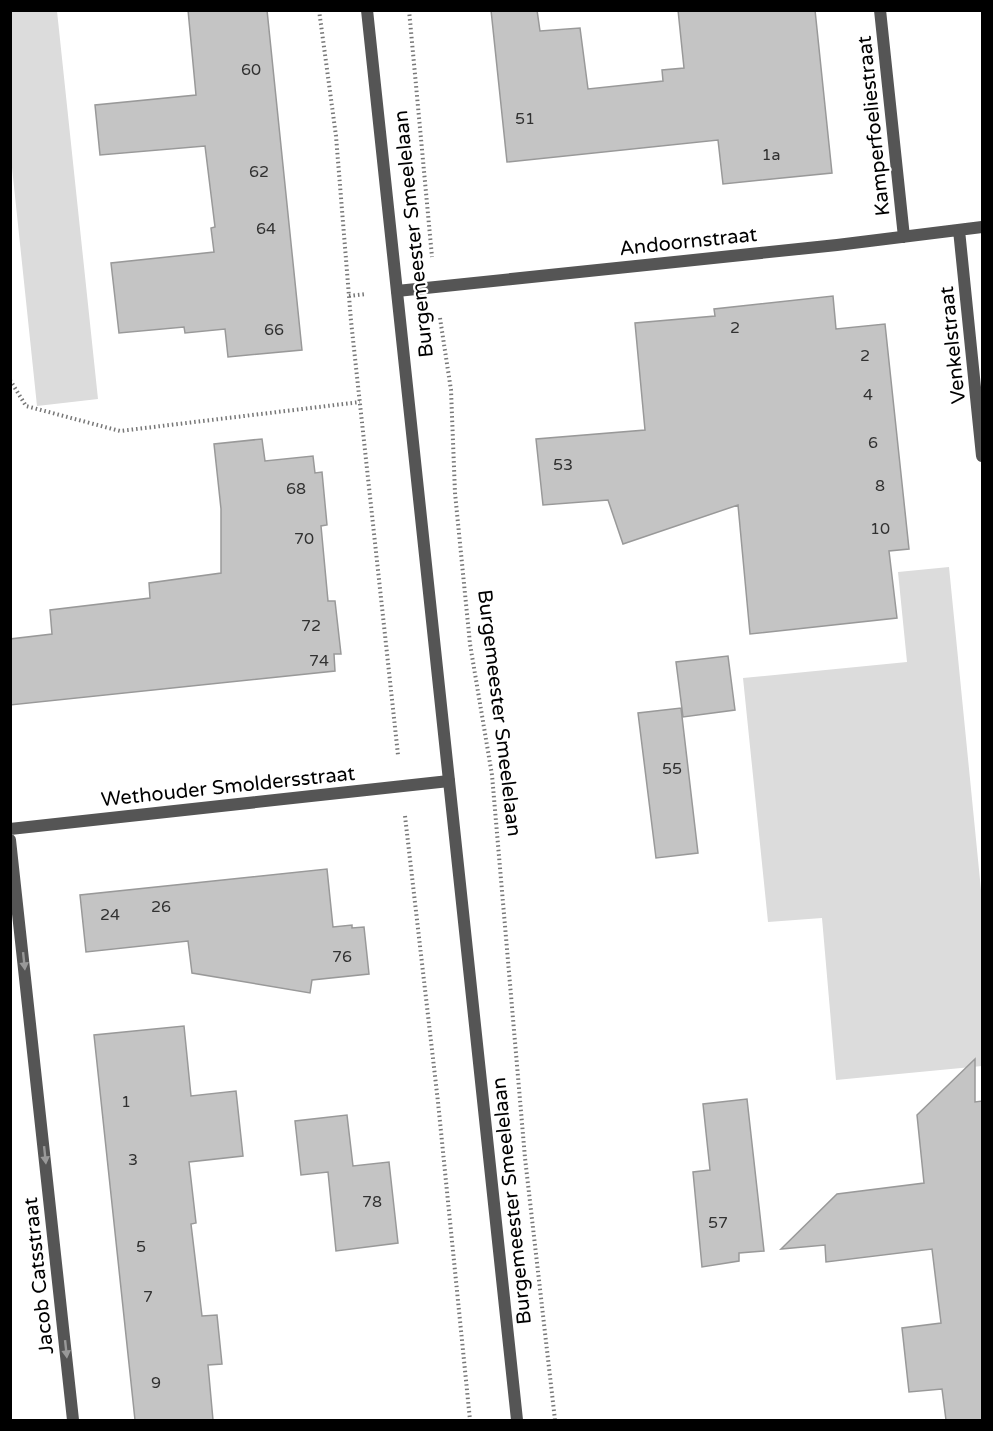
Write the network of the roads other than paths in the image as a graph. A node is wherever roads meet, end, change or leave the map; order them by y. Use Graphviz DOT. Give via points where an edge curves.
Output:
graph roads {
  1 [pos="367,10"];
  2 [pos="880,10"];
  3 [pos="982,227"];
  4 [pos="959,230"];
  5 [pos="904,237"];
  6 [pos="397,291"];
  7 [pos="982,456"];
  8 [pos="449,781"];
  9 [pos="10,829"];
  10 [pos="10,840"];
  11 [pos="73,1420"];
  12 [pos="517,1420"];
  1 -- 6 [label="street, Burgemeester Smeelelaan"];
  2 -- 5 [label="street, Kamperfoeliestraat"];
  3 -- 4 [label="street, Andoornstraat"];
  4 -- 5 [label="street, Andoornstraat"];
  4 -- 7 [label="street, Venkelstraat"];
  5 -- 6 [label="street, Andoornstraat"];
  6 -- 8 [label="street, Burgemeester Smeelelaan"];
  8 -- 9 [label="street, Wethouder Smoldersstraat"];
  8 -- 12 [label="street, Burgemeester Smeelelaan"];
  10 -- 11 [label="street, Jacob Catsstraat, one-way"];
}
